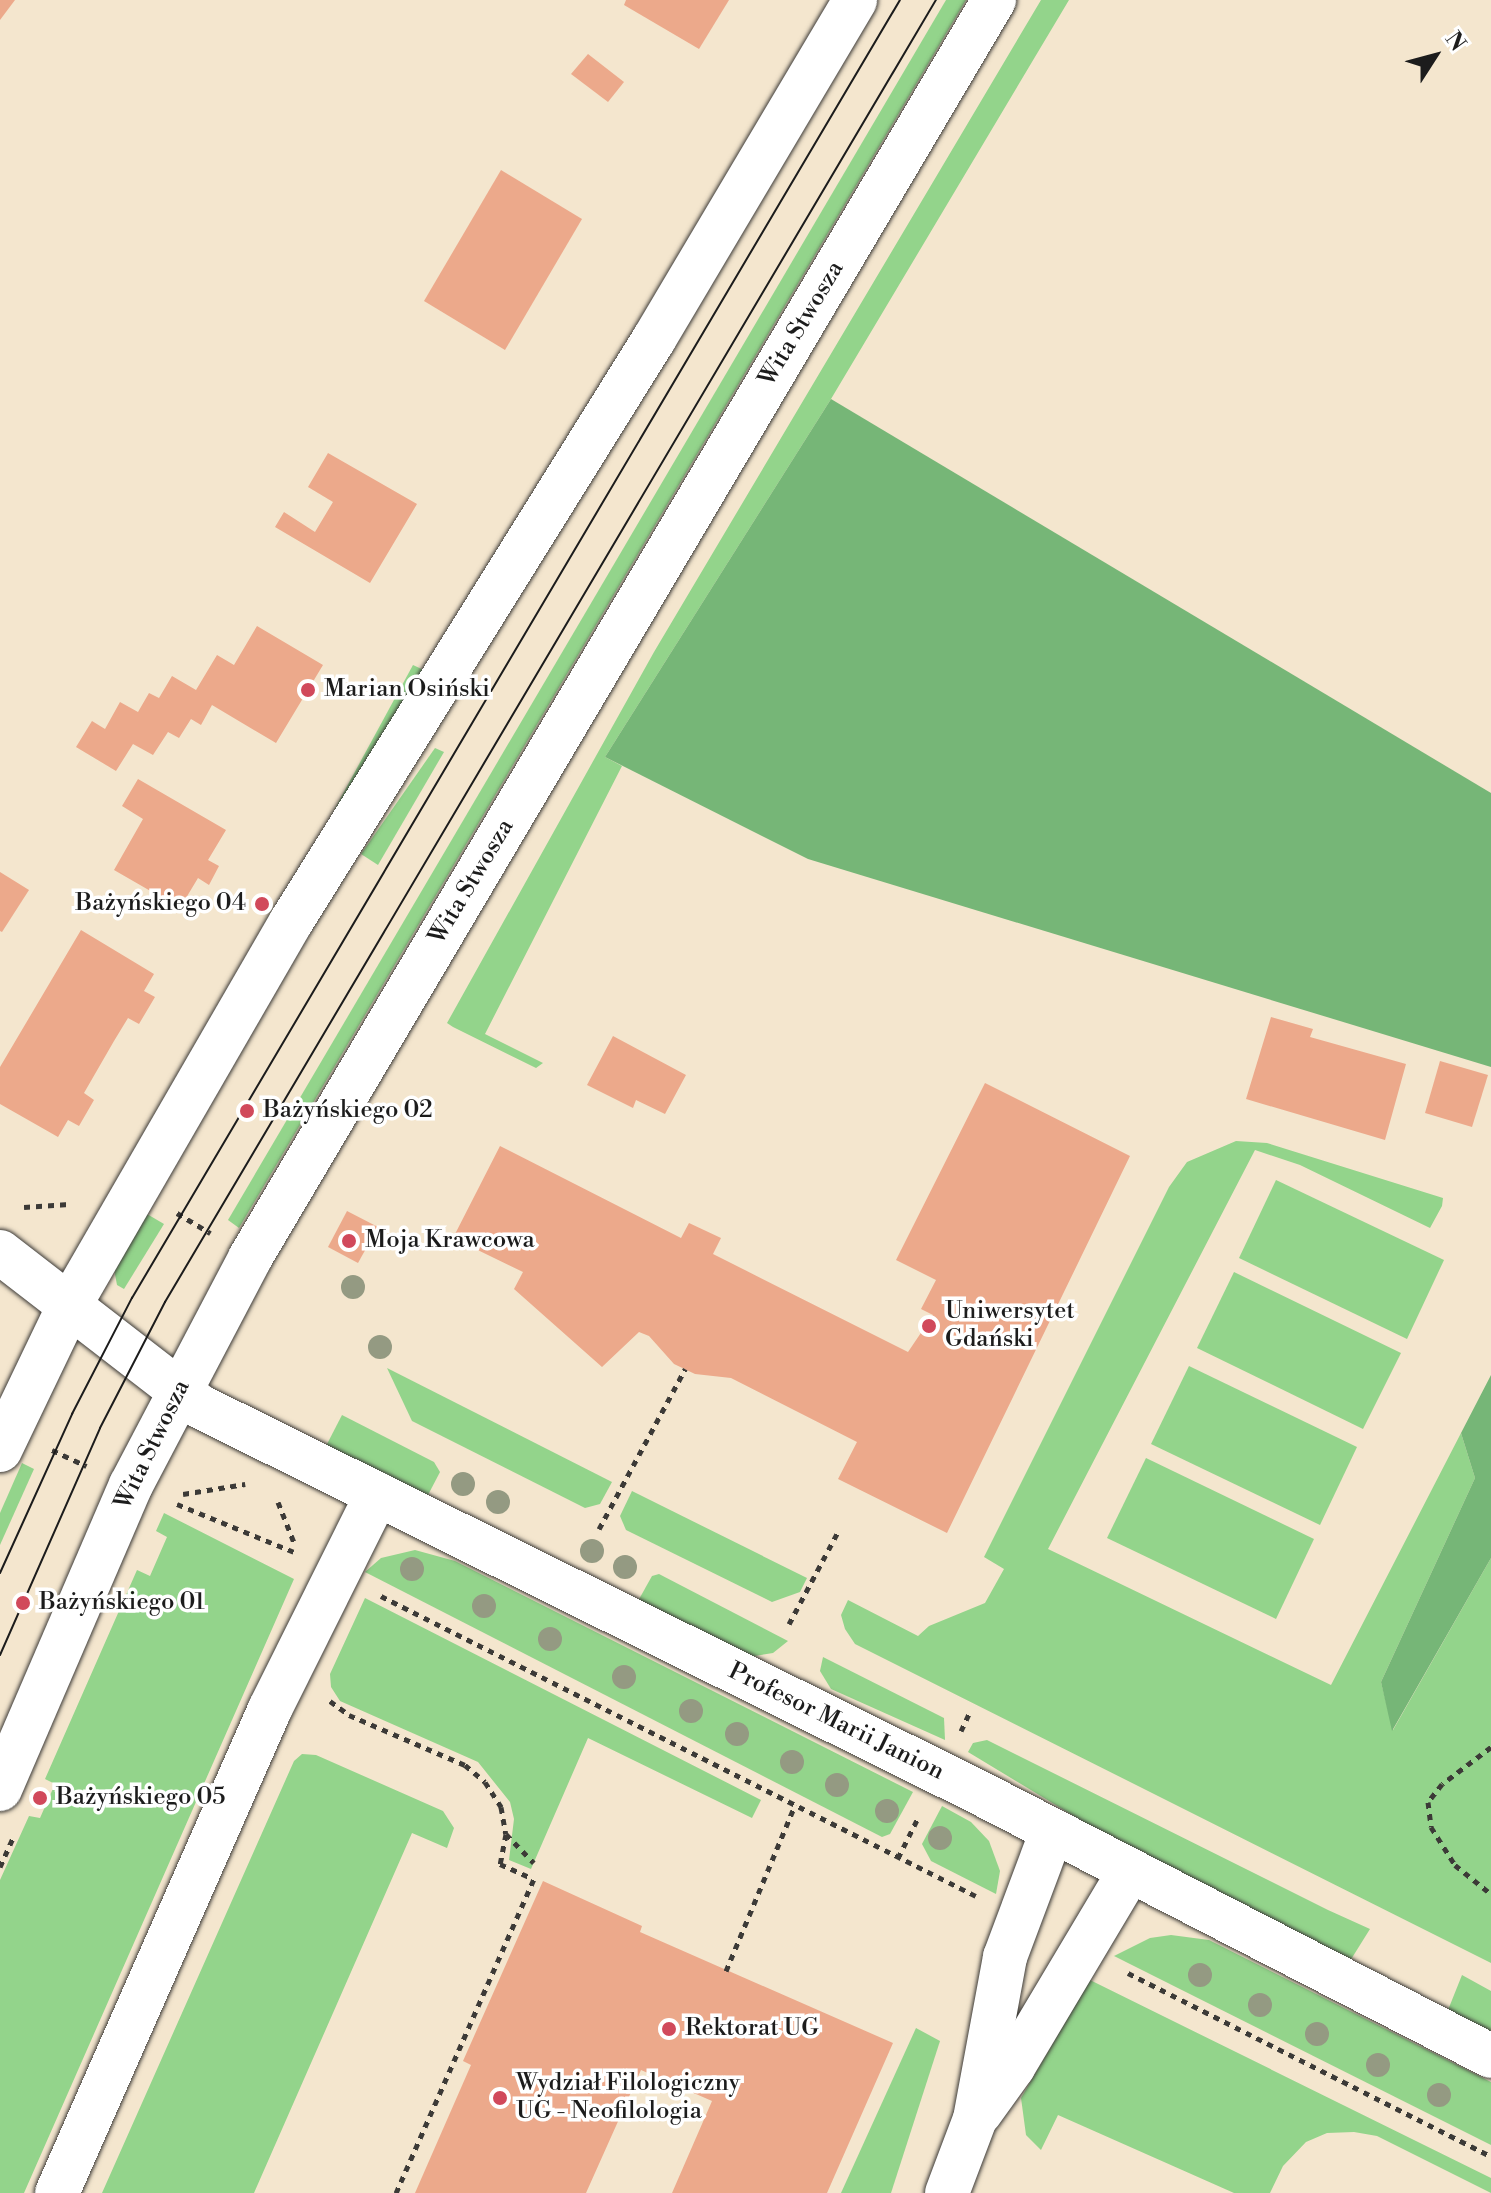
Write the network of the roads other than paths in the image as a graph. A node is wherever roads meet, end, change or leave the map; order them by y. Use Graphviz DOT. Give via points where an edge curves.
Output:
graph roads {
  1 [pos="855,0"];
  2 [pos="994,0"];
  3 [pos="0,1252"];
  4 [pos="68,1308"];
  5 [pos="179,1392"];
  6 [pos="4,1441"];
  7 [pos="377,1494"];
  8 [pos="0,1789"];
  9 [pos="1051,1834"];
  10 [pos="1128,1874"];
  11 [pos="1491,2056"];
  12 [pos="975,2119"];
  13 [pos="57,2193"];
  14 [pos="947,2193"];
  1 -- 4 [label="street" via="646,352 291,922"];
  2 -- 5 [label="street, Wita Stwosza" via="250,1258"];
  3 -- 4 [label="street, Profesor Marii Janion"];
  4 -- 5 [label="street, Profesor Marii Janion"];
  4 -- 6 [label="street"];
  5 -- 7 [label="street, Profesor Marii Janion"];
  5 -- 8 [label="street, Wita Stwosza" via="146,1491"];
  7 -- 9 [label="street, Profesor Marii Janion" via="976,1791"];
  7 -- 13 [label="street" via="334,1573"];
  9 -- 10 [label="street, Profesor Marii Janion"];
  9 -- 12 [label="street" via="1005,1957"];
  10 -- 11 [label="street, Profesor Marii Janion"];
  10 -- 12 [label="street" via="1013,2067"];
  12 -- 14 [label="street"];
}
